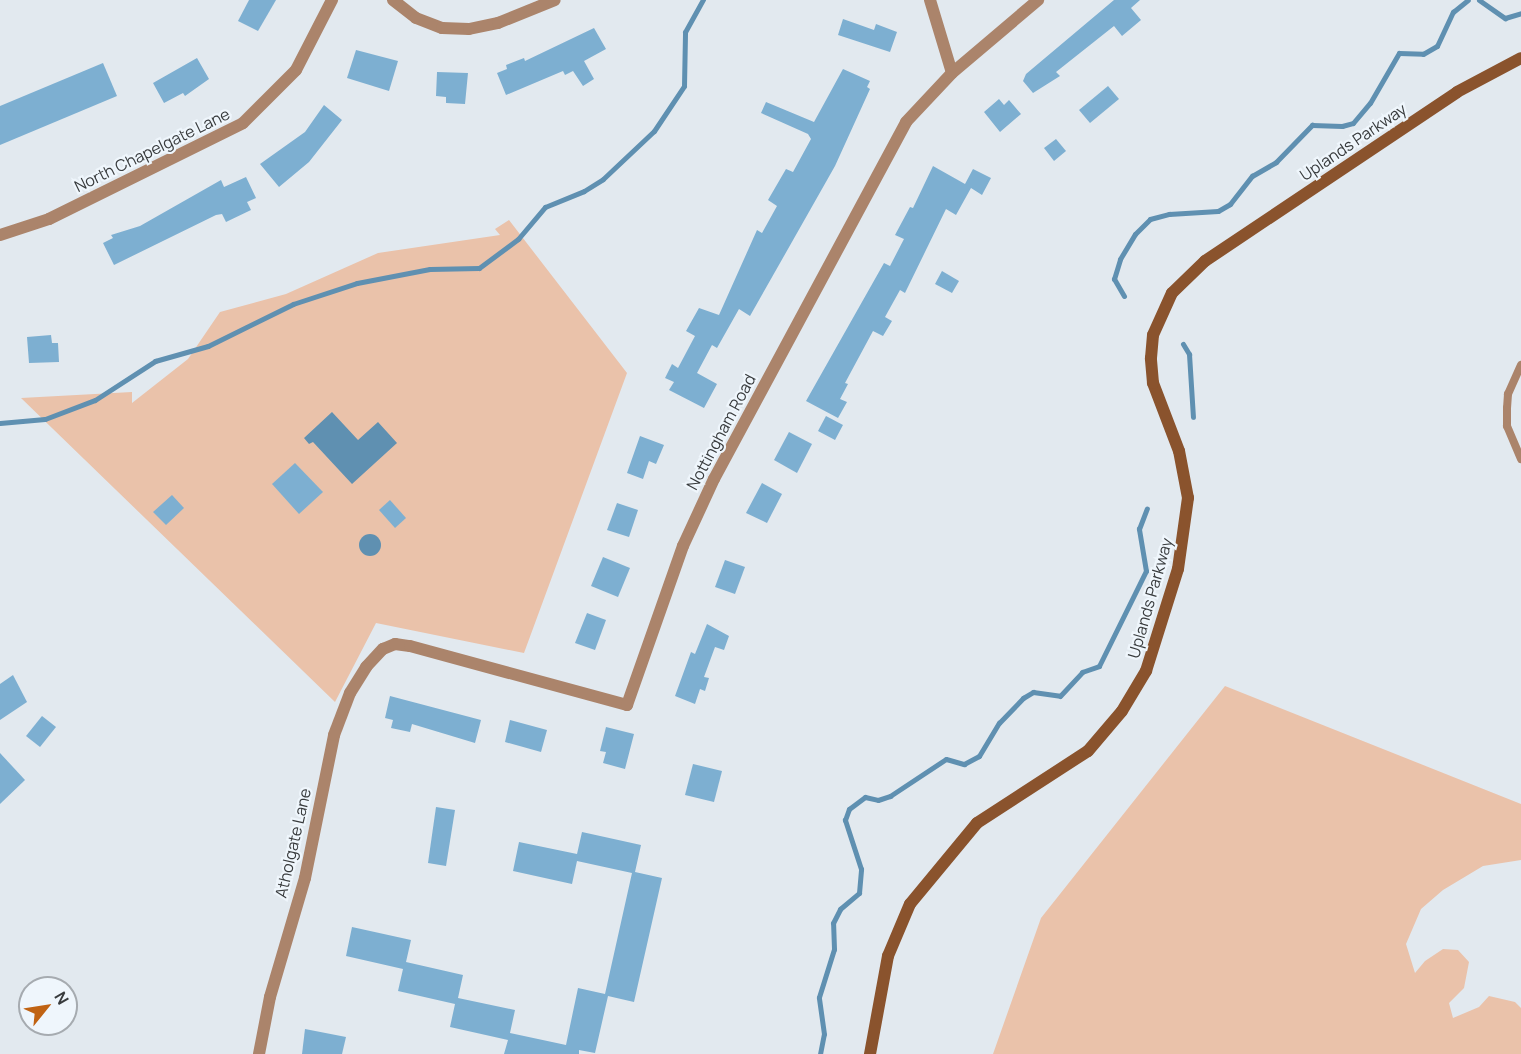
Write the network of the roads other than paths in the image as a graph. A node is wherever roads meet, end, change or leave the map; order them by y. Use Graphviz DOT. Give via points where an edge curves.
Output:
graph roads {
  1 [pos="332,0"];
  2 [pos="393,0"];
  3 [pos="555,0"];
  4 [pos="930,0"];
  5 [pos="1038,0"];
  6 [pos="1521,58"];
  7 [pos="952,73"];
  8 [pos="0,235"];
  9 [pos="1521,365"];
  10 [pos="1521,459"];
  11 [pos="383,650"];
  12 [pos="260,1054"];
  13 [pos="870,1054"];
  1 -- 8 [label="street, North Chapelgate Lane" via="296,70 243,123 48,219"];
  2 -- 3 [label="street" via="416,18 442,28 469,29 498,23"];
  4 -- 7 [label="street"];
  5 -- 7 [label="street, Nottingham Road"];
  6 -- 13 [label="street, Uplands Parkway" via="1457,92 1205,261 1172,293 1153,334 1151,358 1153,383 1179,451 1188,498 1179,569 1146,670 1122,711 1088,751 977,823 910,904 888,956"];
  7 -- 11 [label="street, Nottingham Road" via="906,122 714,479 683,546 627,705 410,646 395,644"];
  9 -- 10 [label="lane" via="1508,394 1507,408 1508,426"];
  11 -- 12 [label="street, Atholgate Lane" via="350,693 334,735 305,878 270,997"];
}
